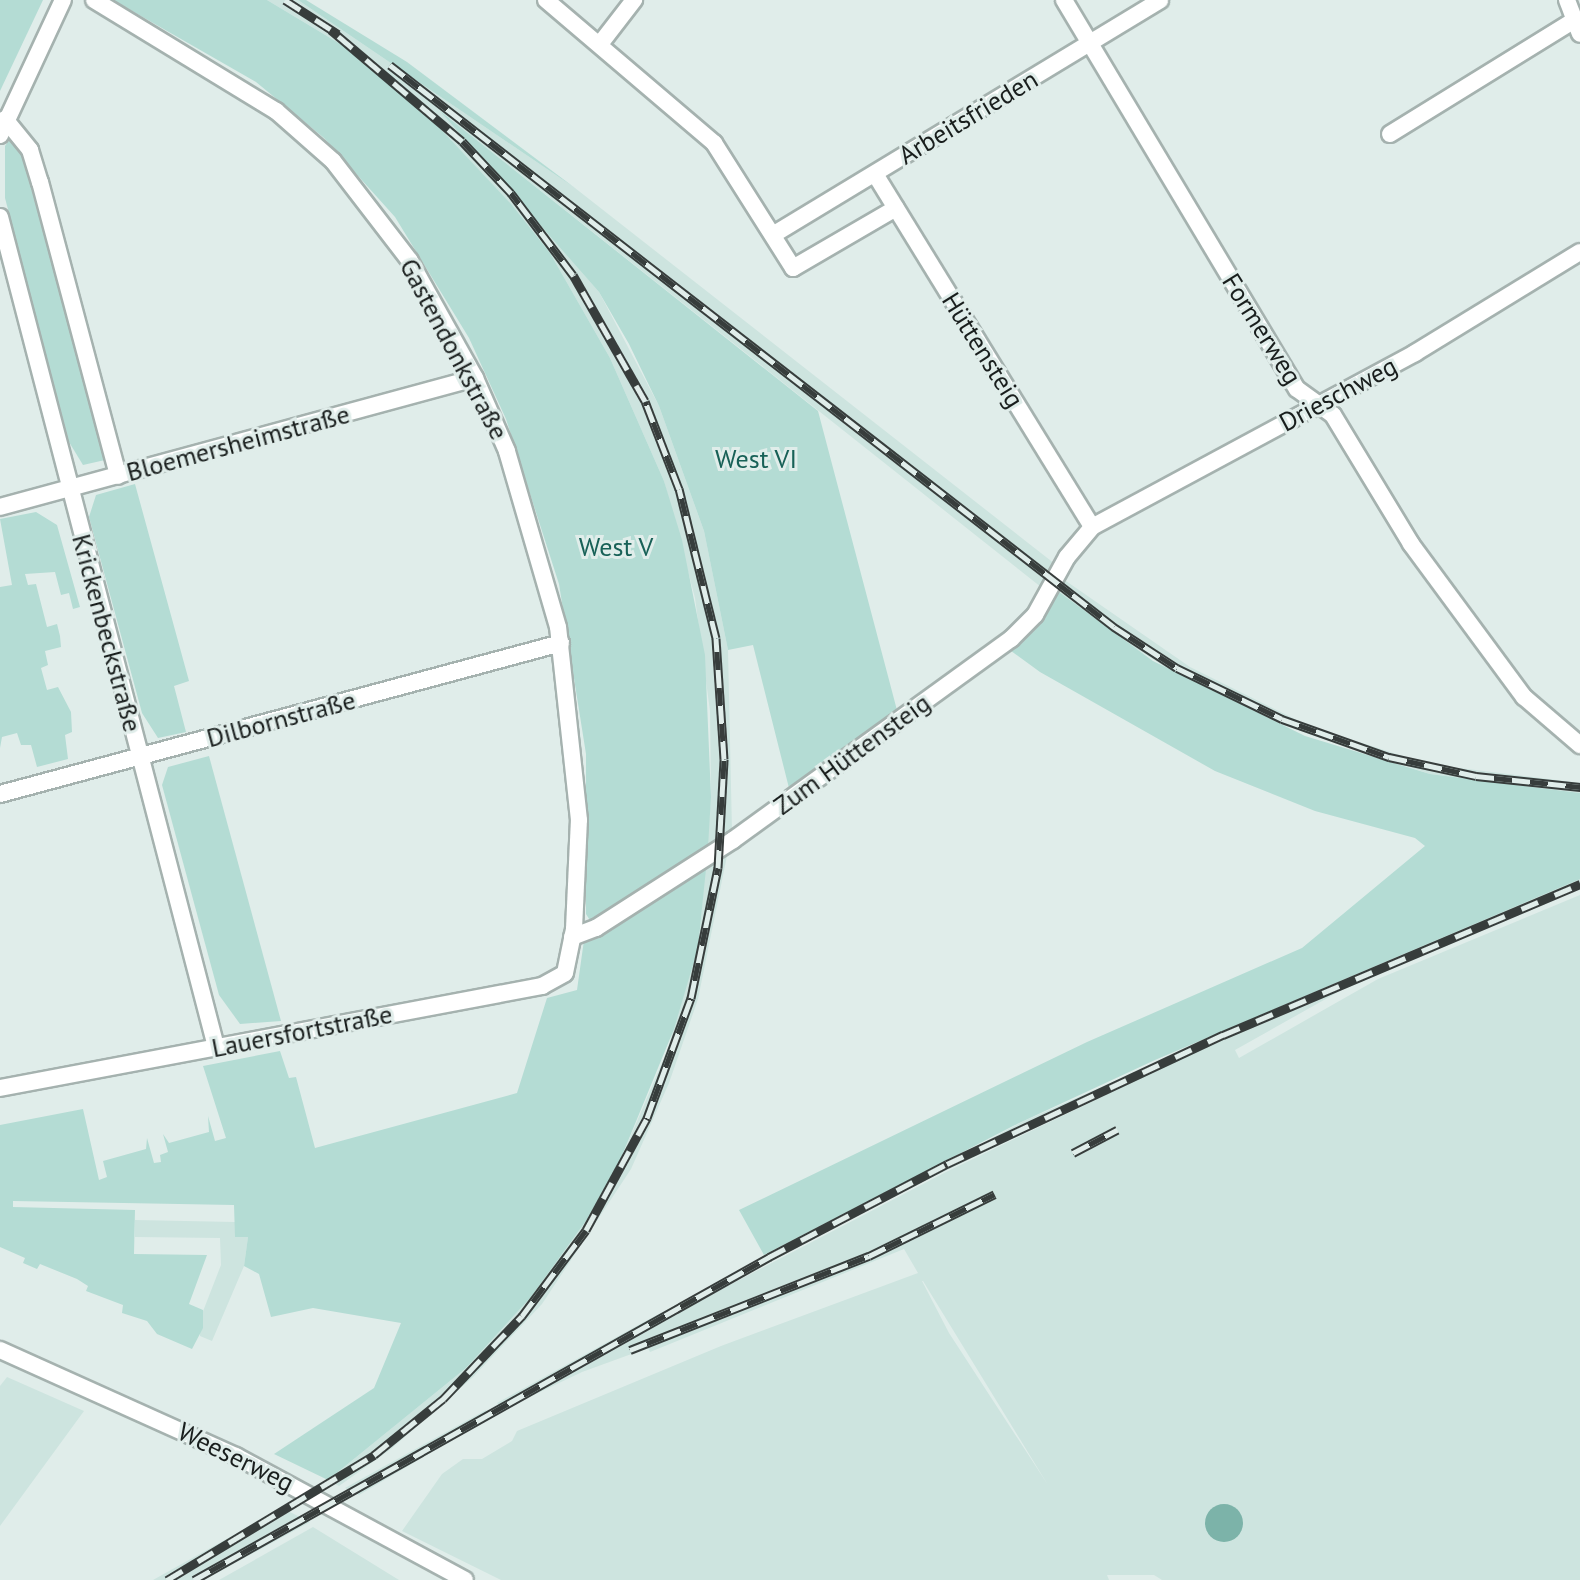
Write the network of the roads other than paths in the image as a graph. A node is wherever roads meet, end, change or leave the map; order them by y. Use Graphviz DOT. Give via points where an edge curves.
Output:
graph roads {
  1 [pos="63,0"];
  2 [pos="94,0"];
  3 [pos="546,0"];
  4 [pos="634,0"];
  5 [pos="1064,0"];
  6 [pos="1160,0"];
  7 [pos="1567,0"];
  8 [pos="1576,28"];
  9 [pos="600,44"];
  10 [pos="1087,44"];
  11 [pos="3,127"];
  12 [pos="1390,134"];
  13 [pos="875,174"];
  14 [pos="896,208"];
  15 [pos="0,217"];
  16 [pos="776,233"];
  17 [pos="1580,252"];
  18 [pos="475,378"];
  19 [pos="1319,403"];
  20 [pos="118,476"];
  21 [pos="68,492"];
  22 [pos="0,507"];
  23 [pos="1092,527"];
  24 [pos="561,643"];
  25 [pos="1580,745"];
  26 [pos="140,757"];
  27 [pos="0,794"];
  28 [pos="572,937"];
  29 [pos="216,1047"];
  30 [pos="0,1088"];
  31 [pos="0,1350"];
  32 [pos="465,1580"];
  1 -- 11 [label="street"];
  2 -- 18 [label="street, Gastendonkstraße" via="276,111 333,161 410,261"];
  3 -- 9 [label="street"];
  4 -- 9 [label="street"];
  5 -- 10 [label="street, Formerweg"];
  6 -- 10 [label="street, Arbeitsfrieden"];
  7 -- 8 [label="street"];
  8 -- 12 [label="street"];
  9 -- 16 [label="street" via="714,143"];
  10 -- 13 [label="street, Arbeitsfrieden"];
  10 -- 19 [label="street, Formerweg" via="1297,389"];
  11 -- 20 [label="street" via="30,150 37,171"];
  13 -- 14 [label="street, Hüttensteig"];
  13 -- 16 [label="street, Arbeitsfrieden"];
  14 -- 16 [label="street" via="793,268"];
  14 -- 23 [label="street, Hüttensteig"];
  15 -- 21 [label="street, Krickenbeckstraße"];
  17 -- 19 [label="street, Drieschweg" via="1490,311"];
  18 -- 20 [label="street, Bloemersheimstraße"];
  18 -- 24 [label="street, Gastendonkstraße" via="507,451"];
  19 -- 23 [label="street, Drieschweg"];
  19 -- 25 [label="street, Formerweg" via="1333,415 1411,544 1472,630 1524,697"];
  20 -- 21 [label="street, Bloemersheimstraße"];
  21 -- 22 [label="street, Bloemersheimstraße"];
  21 -- 26 [label="street, Krickenbeckstraße"];
  23 -- 28 [label="street, Zum Hüttensteig" via="1067,557 1035,615 1011,639 733,840 596,928"];
  24 -- 26 [label="street, Dilbornstraße"];
  24 -- 28 [label="street, Gastendonkstraße" via="579,820"];
  26 -- 27 [label="street, Dilbornstraße"];
  26 -- 29 [label="street, Krickenbeckstraße"];
  28 -- 29 [label="street, Lauersfortstraße" via="565,973 542,986"];
  29 -- 30 [label="street, Lauersfortstraße"];
  31 -- 32 [label="street, Weeserweg" via="236,1456"];
}
